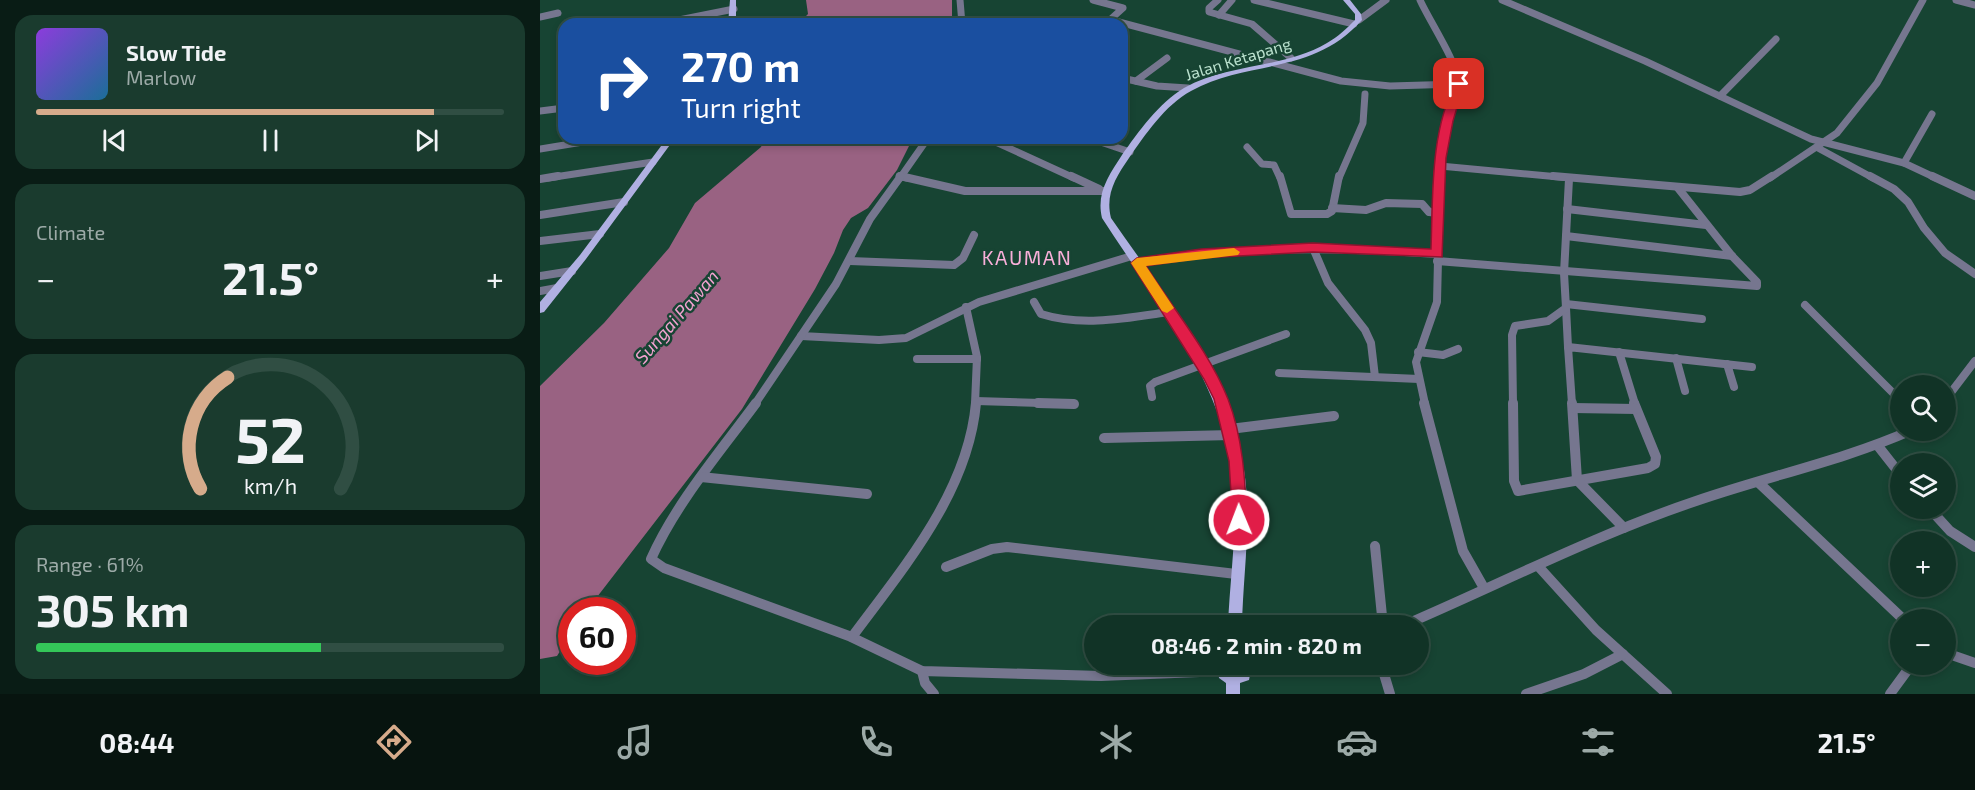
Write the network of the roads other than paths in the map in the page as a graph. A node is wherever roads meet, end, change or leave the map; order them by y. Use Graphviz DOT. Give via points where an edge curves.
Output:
graph roads {
  1 [pos="733,0"];
  2 [pos="960,0"];
  3 [pos="1093,0"];
  4 [pos="1218,0"];
  5 [pos="1232,0"];
  6 [pos="1254,0"];
  7 [pos="1346,0"];
  8 [pos="1386,0"];
  9 [pos="1420,0"];
  10 [pos="1502,0"];
  11 [pos="1923,0"];
  12 [pos="1956,0"];
  13 [pos="1975,5"];
  14 [pos="734,9"];
  15 [pos="558,13"];
  16 [pos="1219,15"];
  17 [pos="540,17"];
  18 [pos="689,18"];
  19 [pos="733,18"];
  20 [pos="962,18"];
  21 [pos="1112,18"];
  22 [pos="1356,22"];
  23 [pos="1128,25"];
  24 [pos="1776,39"];
  25 [pos="1167,58"];
  26 [pos="1292,58"];
  27 [pos="1270,64"];
  28 [pos="1128,79"];
  29 [pos="1136,81"];
  30 [pos="1459,84"];
  31 [pos="1157,86"];
  32 [pos="1188,88"];
  33 [pos="1365,94"];
  34 [pos="1720,96"];
  35 [pos="1174,98"];
  36 [pos="558,109"];
  37 [pos="540,111"];
  38 [pos="1932,114"];
  39 [pos="570,144"];
  40 [pos="666,144"];
  41 [pos="923,144"];
  42 [pos="1000,144"];
  43 [pos="1105,144"];
  44 [pos="1821,146"];
  45 [pos="1248,147"];
  46 [pos="540,149"];
  47 [pos="1130,153"];
  48 [pos="653,162"];
  49 [pos="1904,163"];
  50 [pos="1440,166"];
  51 [pos="899,176"];
  52 [pos="540,179"];
  53 [pos="1569,179"];
  54 [pos="1678,188"];
  55 [pos="1103,190"];
  56 [pos="1975,196"];
  57 [pos="624,202"];
  58 [pos="1332,208"];
  59 [pos="1567,209"];
  60 [pos="1438,213"];
  61 [pos="540,216"];
  62 [pos="1706,225"];
  63 [pos="600,234"];
  64 [pos="974,235"];
  65 [pos="1566,236"];
  66 [pos="540,241"];
  67 [pos="1313,248"];
  68 [pos="1732,256"];
  69 [pos="1437,258"];
  70 [pos="1135,259"];
  71 [pos="850,261"];
  72 [pos="572,271"];
  73 [pos="1564,273"];
  74 [pos="1975,274"];
  75 [pos="540,276"];
  76 [pos="557,288"];
  77 [pos="540,291"];
  78 [pos="1034,302"];
  79 [pos="1806,305"];
  80 [pos="1566,306"];
  81 [pos="966,307"];
  82 [pos="540,309"];
  83 [pos="1169,312"];
  84 [pos="1702,319"];
  85 [pos="1286,334"];
  86 [pos="801,336"];
  87 [pos="1568,347"];
  88 [pos="1458,349"];
  89 [pos="1418,352"];
  90 [pos="1619,352"];
  91 [pos="1676,358"];
  92 [pos="917,359"];
  93 [pos="977,359"];
  94 [pos="1975,361"];
  95 [pos="1727,364"];
  96 [pos="1203,365"];
  97 [pos="1752,367"];
  98 [pos="1279,373"];
  99 [pos="1375,377"];
  100 [pos="1419,379"];
  101 [pos="1956,386"];
  102 [pos="1734,387"];
  103 [pos="1890,390"];
  104 [pos="1685,391"];
  105 [pos="1152,397"];
  106 [pos="975,402"];
  107 [pos="1074,404"];
  108 [pos="1573,408"];
  109 [pos="1636,410"];
  110 [pos="1334,416"];
  111 [pos="1231,432"];
  112 [pos="1104,438"];
  113 [pos="1890,441"];
  114 [pos="1878,447"];
  115 [pos="1890,462"];
  116 [pos="701,477"];
  117 [pos="1577,480"];
  118 [pos="1759,483"];
  119 [pos="867,494"];
  120 [pos="1939,519"];
  121 [pos="1624,528"];
  122 [pos="1375,546"];
  123 [pos="1975,547"];
  124 [pos="1538,566"];
  125 [pos="946,567"];
  126 [pos="1236,574"];
  127 [pos="1484,588"];
  128 [pos="1892,609"];
  129 [pos="1235,615"];
  130 [pos="1382,615"];
  131 [pos="1426,615"];
  132 [pos="852,637"];
  133 [pos="1623,654"];
  134 [pos="1956,656"];
  135 [pos="1975,663"];
  136 [pos="922,671"];
  137 [pos="1242,675"];
  138 [pos="1384,675"];
  139 [pos="1904,675"];
  140 [pos="1228,677"];
  141 [pos="934,694"];
  142 [pos="1390,694"];
  143 [pos="1526,694"];
  144 [pos="1667,694"];
  145 [pos="1890,694"];
  1 -- 14 [label="main road"];
  2 -- 20 [label="street"];
  3 -- 21 [label="street" via="1123,8"];
  4 -- 16 [label="street" via="1208,11"];
  5 -- 16 [label="street"];
  6 -- 22 [label="street"];
  7 -- 22 [label="main road" via="1355,10"];
  8 -- 22 [label="street"];
  9 -- 30 [label="street" via="1453,60"];
  10 -- 34 [label="street"];
  11 -- 44 [label="street" via="1868,96 1845,126"];
  12 -- 13 [label="street"];
  14 -- 18 [label="street"];
  14 -- 19 [label="main road"];
  15 -- 17 [label="street"];
  16 -- 26 [label="street" via="1252,24"];
  22 -- 26 [label="main road, Jalan Ketapang" via="1330,45"];
  23 -- 27 [label="street"];
  24 -- 34 [label="street"];
  25 -- 29 [label="street"];
  26 -- 27 [label="main road, Jalan Ketapang"];
  27 -- 30 [label="street" via="1364,84"];
  27 -- 32 [label="main road, Jalan Ketapang"];
  28 -- 29 [label="street"];
  29 -- 31 [label="street"];
  30 -- 50 [label="street"];
  31 -- 32 [label="street"];
  31 -- 35 [label="street"];
  32 -- 35 [label="main road, Jalan Ketapang"];
  33 -- 58 [label="street" via="1366,119 1341,171"];
  34 -- 44 [label="street"];
  35 -- 47 [label="main road, Jalan Ketapang"];
  36 -- 37 [label="street"];
  38 -- 49 [label="street"];
  39 -- 46 [label="street"];
  40 -- 48 [label="main road"];
  41 -- 51 [label="street"];
  42 -- 55 [label="street"];
  43 -- 47 [label="street"];
  44 -- 49 [label="street"];
  44 -- 54 [label="street" via="1746,191"];
  44 -- 74 [label="street" via="1894,189 1946,253"];
  45 -- 58 [label="street" via="1262,164 1277,168 1291,214 1324,214"];
  47 -- 55 [label="main road, Jalan Ketapang"];
  48 -- 52 [label="street"];
  48 -- 57 [label="main road"];
  49 -- 56 [label="street"];
  50 -- 53 [label="street"];
  50 -- 60 [label="street"];
  51 -- 55 [label="street" via="965,191"];
  51 -- 71 [label="street" via="870,219"];
  53 -- 54 [label="street"];
  53 -- 59 [label="street"];
  54 -- 62 [label="street"];
  55 -- 70 [label="main road" via="1107,218"];
  57 -- 61 [label="street"];
  57 -- 63 [label="main road"];
  58 -- 60 [label="street" via="1366,210 1386,203 1422,204 1429,212"];
  59 -- 62 [label="street"];
  59 -- 65 [label="street"];
  60 -- 69 [label="street"];
  62 -- 68 [label="street"];
  63 -- 66 [label="street"];
  63 -- 72 [label="main road"];
  64 -- 71 [label="street" via="963,258 954,265"];
  65 -- 68 [label="street"];
  65 -- 73 [label="street"];
  67 -- 69 [label="street"];
  67 -- 70 [label="street"];
  67 -- 99 [label="street" via="1328,283 1365,330 1371,343"];
  68 -- 73 [label="street" via="1757,286"];
  69 -- 73 [label="street"];
  69 -- 89 [label="street" via="1437,302"];
  70 -- 81 [label="street"];
  70 -- 83 [label="main road"];
  71 -- 86 [label="street"];
  72 -- 75 [label="street"];
  72 -- 76 [label="main road"];
  73 -- 80 [label="street"];
  76 -- 77 [label="street"];
  76 -- 82 [label="main road"];
  78 -- 83 [label="street" via="1041,314 1058,319 1117,319"];
  79 -- 103 [label="street"];
  80 -- 84 [label="street"];
  80 -- 87 [label="street"];
  80 -- 117 [label="street" via="1548,321 1513,329 1514,481 1516,489 1522,492"];
  81 -- 86 [label="street" via="906,338"];
  81 -- 93 [label="street"];
  83 -- 96 [label="main road"];
  85 -- 96 [label="street"];
  86 -- 116 [label="street"];
  87 -- 90 [label="street"];
  87 -- 108 [label="street"];
  88 -- 89 [label="street" via="1443,355"];
  89 -- 100 [label="street"];
  90 -- 91 [label="street"];
  90 -- 109 [label="street"];
  91 -- 95 [label="street"];
  91 -- 104 [label="street"];
  92 -- 93 [label="street"];
  93 -- 106 [label="street"];
  94 -- 101 [label="street"];
  95 -- 97 [label="street"];
  95 -- 102 [label="street"];
  96 -- 105 [label="street" via="1153,383"];
  96 -- 111 [label="main road" via="1221,399"];
  98 -- 99 [label="street"];
  99 -- 100 [label="street"];
  100 -- 127 [label="street" via="1460,540 1467,562"];
  106 -- 107 [label="street"];
  106 -- 132 [label="street" via="970,441 952,489"];
  108 -- 109 [label="street"];
  108 -- 117 [label="street"];
  109 -- 117 [label="street" via="1656,457 1655,464"];
  110 -- 111 [label="street"];
  111 -- 112 [label="street"];
  111 -- 126 [label="main road" via="1239,473"];
  113 -- 114 [label="street"];
  114 -- 115 [label="street"];
  114 -- 118 [label="street"];
  116 -- 119 [label="street"];
  116 -- 132 [label="street" via="658,543 652,554 654,563"];
  117 -- 121 [label="street"];
  118 -- 121 [label="street"];
  118 -- 128 [label="street"];
  120 -- 123 [label="street"];
  121 -- 124 [label="street"];
  122 -- 130 [label="street"];
  124 -- 127 [label="street"];
  124 -- 133 [label="street" via="1574,608"];
  125 -- 126 [label="street" via="1007,547"];
  126 -- 129 [label="main road"];
  127 -- 131 [label="street"];
  132 -- 136 [label="street"];
  133 -- 143 [label="street" via="1584,674"];
  133 -- 144 [label="street"];
  134 -- 135 [label="street"];
  136 -- 140 [label="street"];
  136 -- 141 [label="street"];
  137 -- 140 [label="main road"];
  138 -- 142 [label="street"];
  139 -- 145 [label="street"];
}
